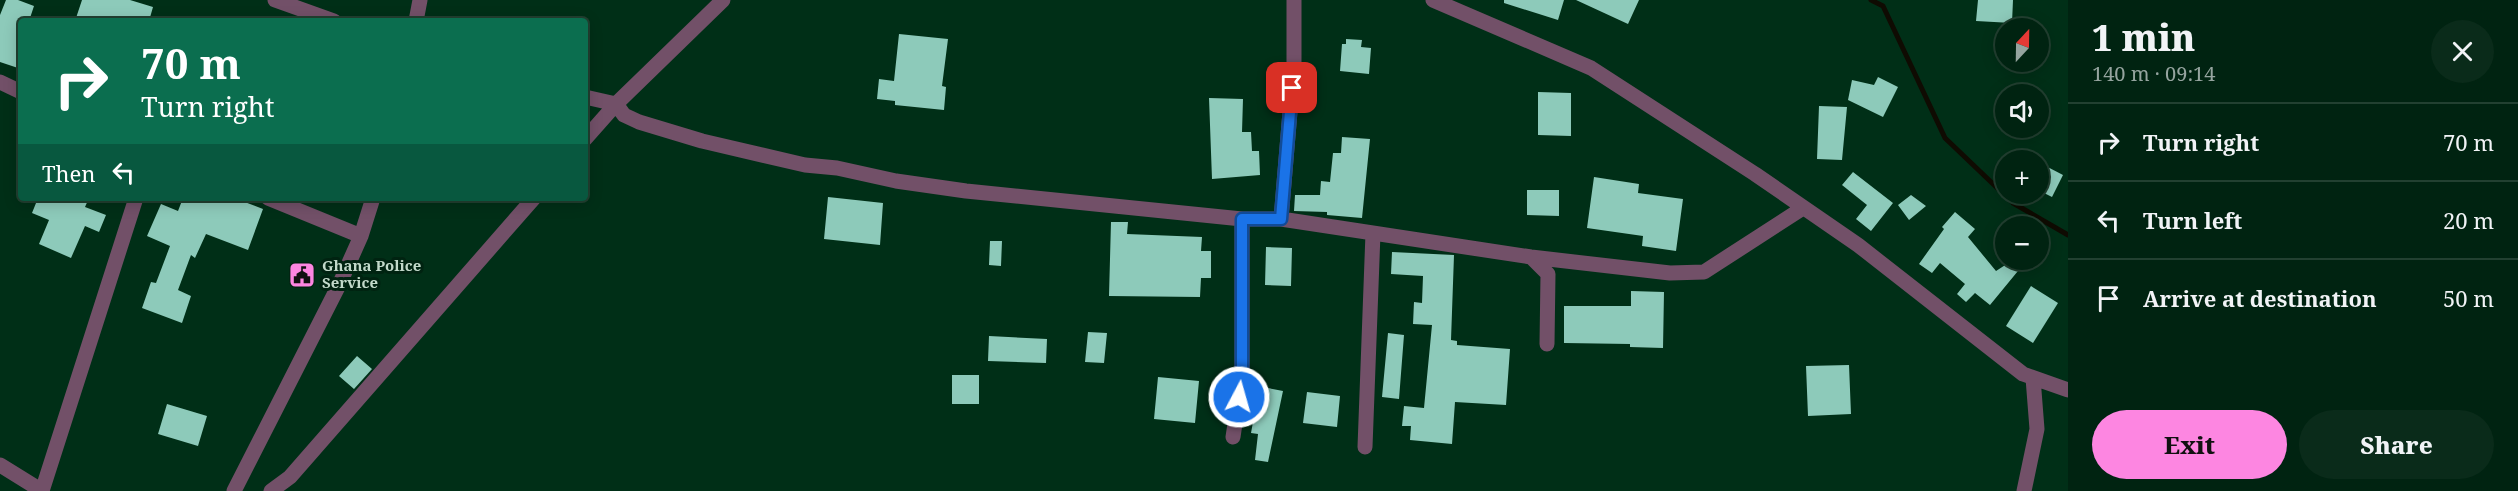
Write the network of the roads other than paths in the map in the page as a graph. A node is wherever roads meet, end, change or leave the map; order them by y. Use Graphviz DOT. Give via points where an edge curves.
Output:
graph roads {
  1 [pos="275,0"];
  2 [pos="420,0"];
  3 [pos="723,0"];
  4 [pos="1294,0"];
  5 [pos="1433,0"];
  6 [pos="326,18"];
  7 [pos="417,18"];
  8 [pos="0,82"];
  9 [pos="18,91"];
  10 [pos="588,98"];
  11 [pos="616,104"];
  12 [pos="588,136"];
  13 [pos="135,201"];
  14 [pos="275,201"];
  15 [pos="372,201"];
  16 [pos="531,201"];
  17 [pos="1803,208"];
  18 [pos="1242,219"];
  19 [pos="1281,219"];
  20 [pos="1373,233"];
  21 [pos="361,236"];
  22 [pos="1531,257"];
  23 [pos="1547,344"];
  24 [pos="2033,378"];
  25 [pos="2068,390"];
  26 [pos="1233,437"];
  27 [pos="1365,447"];
  28 [pos="0,465"];
  29 [pos="42,491"];
  30 [pos="234,491"];
  31 [pos="271,491"];
  32 [pos="2024,491"];
  1 -- 6 [label="street"];
  2 -- 7 [label="street"];
  3 -- 11 [label="street"];
  4 -- 19 [label="street" via="1294,64"];
  5 -- 17 [label="street" via="1591,68"];
  8 -- 9 [label="street"];
  10 -- 11 [label="street"];
  11 -- 12 [label="street"];
  11 -- 18 [label="street" via="624,115 639,122 805,165 966,191"];
  13 -- 29 [label="street"];
  14 -- 21 [label="street"];
  15 -- 21 [label="street"];
  16 -- 31 [label="street" via="290,477"];
  17 -- 22 [label="street" via="1704,273 1670,273"];
  17 -- 24 [label="street"];
  18 -- 19 [label="street"];
  18 -- 26 [label="street" via="1242,377"];
  19 -- 20 [label="street"];
  20 -- 22 [label="street"];
  20 -- 27 [label="street"];
  21 -- 30 [label="street"];
  22 -- 23 [label="street" via="1548,274"];
  24 -- 25 [label="street"];
  24 -- 32 [label="street" via="2037,429"];
  28 -- 29 [label="street"];
}
